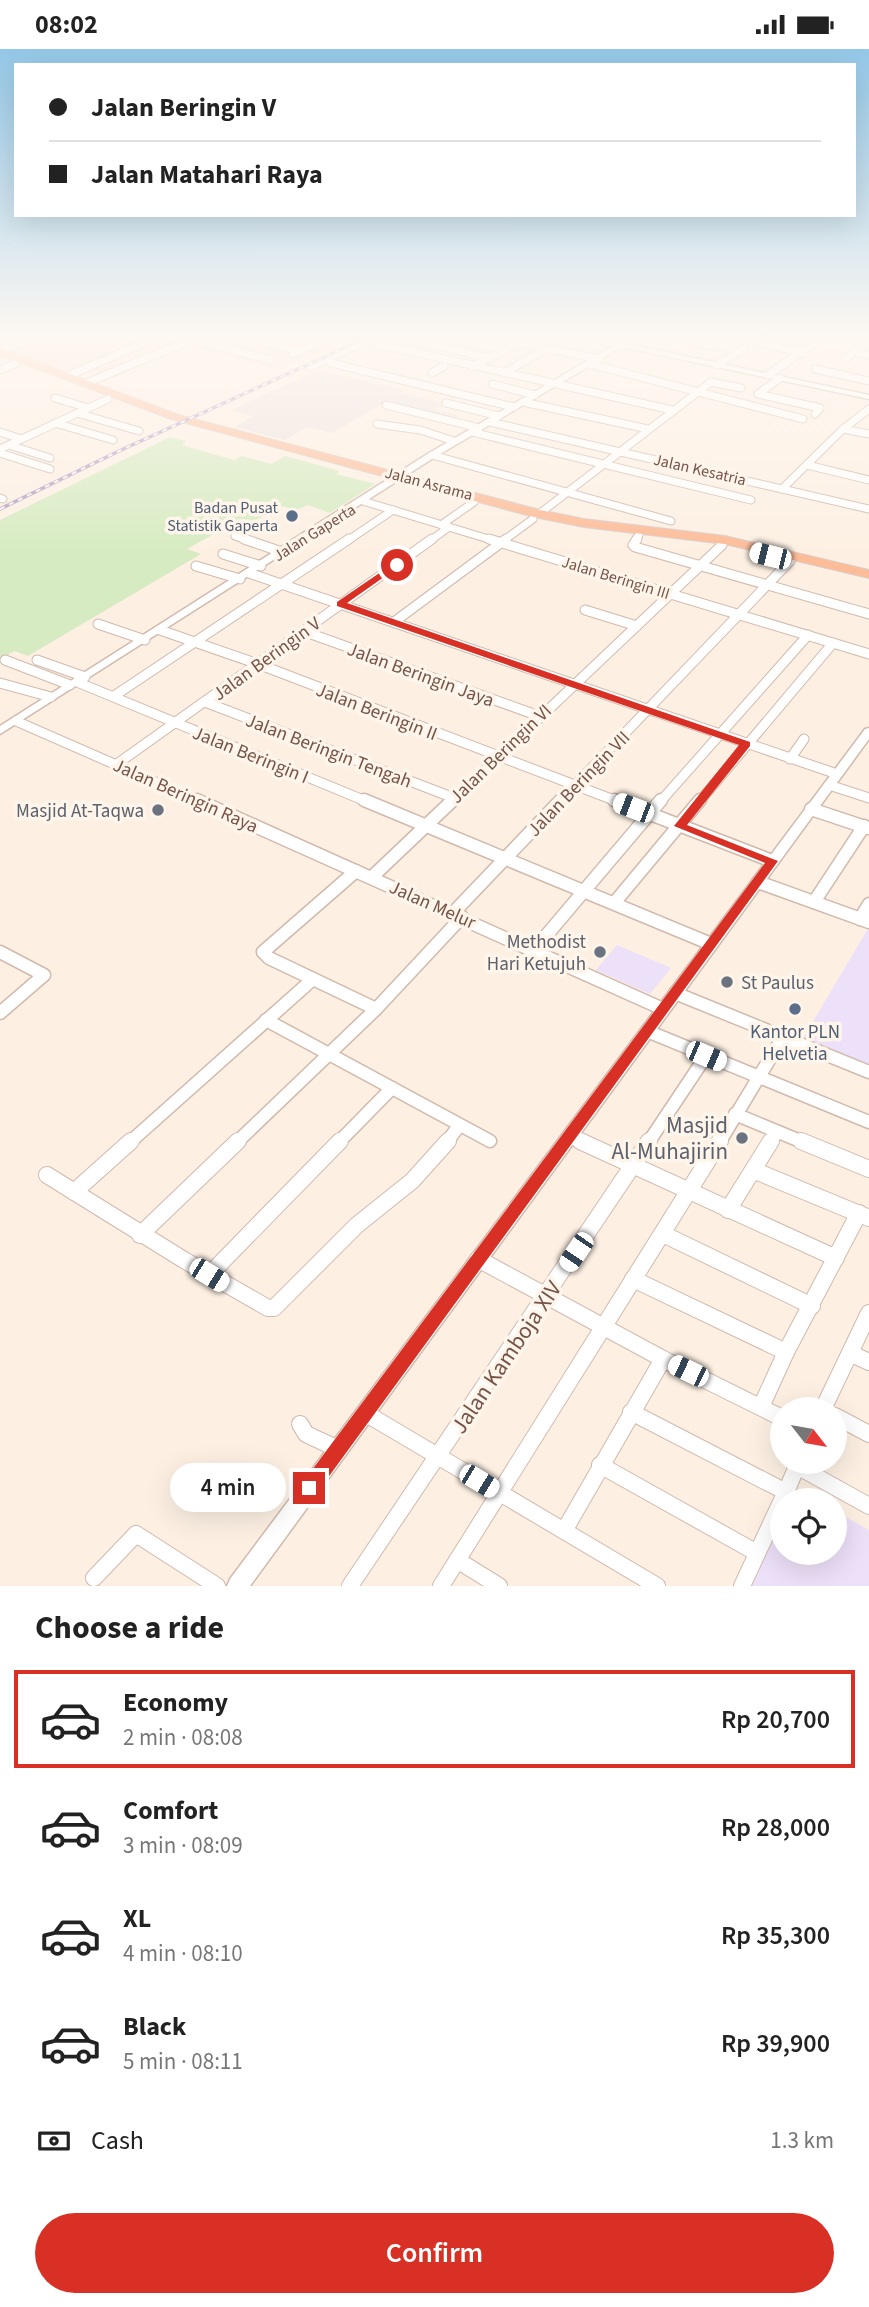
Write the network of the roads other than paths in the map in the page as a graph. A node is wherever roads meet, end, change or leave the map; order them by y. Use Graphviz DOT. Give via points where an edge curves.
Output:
graph roads {
  1 [pos="82,411"];
  2 [pos="143,411"];
  3 [pos="159,411"];
  4 [pos="407,411"];
  5 [pos="478,411"];
  6 [pos="508,411"];
  7 [pos="563,411"];
  8 [pos="671,411"];
  9 [pos="772,411"];
  10 [pos="818,411"];
  11 [pos="867,411"];
  12 [pos="77,413"];
  13 [pos="815,414"];
  14 [pos="499,416"];
  15 [pos="803,419"];
  16 [pos="489,422"];
  17 [pos="55,423"];
  18 [pos="377,424"];
  19 [pos="648,429"];
  20 [pos="843,429"];
  21 [pos="476,430"];
  22 [pos="139,431"];
  23 [pos="0,432"];
  24 [pos="869,434"];
  25 [pos="21,439"];
  26 [pos="113,440"];
  27 [pos="451,443"];
  28 [pos="9,445"];
  29 [pos="0,451"];
  30 [pos="619,451"];
  31 [pos="432,455"];
  32 [pos="50,458"];
  33 [pos="603,464"];
  34 [pos="807,465"];
  35 [pos="50,470"];
  36 [pos="663,477"];
  37 [pos="398,478"];
  38 [pos="869,479"];
  39 [pos="655,485"];
  40 [pos="782,489"];
  41 [pos="567,492"];
  42 [pos="751,500"];
  43 [pos="363,501"];
  44 [pos="474,502"];
  45 [pos="869,509"];
  46 [pos="393,510"];
  47 [pos="536,516"];
  48 [pos="671,521"];
  49 [pos="445,526"];
  50 [pos="639,535"];
  51 [pos="235,536"];
  52 [pos="501,543"];
  53 [pos="722,545"];
  54 [pos="282,552"];
  55 [pos="223,554"];
  56 [pos="790,561"];
  57 [pos="196,566"];
  58 [pos="261,566"];
  59 [pos="703,566"];
  60 [pos="869,574"];
  61 [pos="244,576"];
  62 [pos="869,580"];
  63 [pos="281,584"];
  64 [pos="768,584"];
  65 [pos="673,595"];
  66 [pos="340,604"];
  67 [pos="585,610"];
  68 [pos="869,614"];
  69 [pos="740,615"];
  70 [pos="394,622"];
  71 [pos="98,624"];
  72 [pos="637,626"];
  73 [pos="160,630"];
  74 [pos="303,631"];
  75 [pos="808,635"];
  76 [pos="145,640"];
  77 [pos="194,641"];
  78 [pos="833,643"];
  79 [pos="869,654"];
  80 [pos="5,660"];
  81 [pos="37,660"];
  82 [pos="258,664"];
  83 [pos="77,682"];
  84 [pos="0,683"];
  85 [pos="574,684"];
  86 [pos="114,696"];
  87 [pos="51,697"];
  88 [pos="205,702"];
  89 [pos="648,710"];
  90 [pos="539,716"];
  91 [pos="16,721"];
  92 [pos="176,723"];
  93 [pos="0,731"];
  94 [pos="869,731"];
  95 [pos="718,734"];
  96 [pos="804,739"];
  97 [pos="746,744"];
  98 [pos="496,758"];
  99 [pos="790,759"];
  100 [pos="117,764"];
  101 [pos="833,780"];
  102 [pos="575,786"];
  103 [pos="454,798"];
  104 [pos="869,798"];
  105 [pos="811,809"];
  106 [pos="650,815"];
  107 [pos="425,825"];
  108 [pos="680,826"];
  109 [pos="867,827"];
  110 [pos="506,858"];
  111 [pos="772,861"];
  112 [pos="356,870"];
  113 [pos="372,877"];
  114 [pos="758,882"];
  115 [pos="587,891"];
  116 [pos="615,902"];
  117 [pos="814,902"];
  118 [pos="869,904"];
  119 [pos="457,915"];
  120 [pos="864,921"];
  121 [pos="711,944"];
  122 [pos="534,950"];
  123 [pos="0,952"];
  124 [pos="313,979"];
  125 [pos="675,993"];
  126 [pos="376,1009"];
  127 [pos="663,1009"];
  128 [pos="0,1013"];
  129 [pos="266,1020"];
  130 [pos="647,1031"];
  131 [pos="783,1037"];
  132 [pos="329,1053"];
  133 [pos="706,1056"];
  134 [pos="869,1072"];
  135 [pos="758,1078"];
  136 [pos="392,1088"];
  137 [pos="735,1114"];
  138 [pos="869,1122"];
  139 [pos="459,1126"];
  140 [pos="776,1132"];
  141 [pos="569,1136"];
  142 [pos="490,1141"];
  143 [pos="635,1165"];
  144 [pos="753,1170"];
  145 [pos="869,1170"];
  146 [pos="47,1175"];
  147 [pos="74,1192"];
  148 [pos="689,1192"];
  149 [pos="728,1210"];
  150 [pos="864,1216"];
  151 [pos="663,1234"];
  152 [pos="140,1235"];
  153 [pos="836,1258"];
  154 [pos="478,1259"];
  155 [pos="209,1275"];
  156 [pos="634,1279"];
  157 [pos="547,1296"];
  158 [pos="812,1305"];
  159 [pos="869,1313"];
  160 [pos="603,1327"];
  161 [pos="786,1352"];
  162 [pos="850,1353"];
  163 [pos="663,1359"];
  164 [pos="869,1362"];
  165 [pos="829,1397"];
  166 [pos="761,1407"];
  167 [pos="631,1412"];
  168 [pos="770,1412"];
  169 [pos="365,1413"];
  170 [pos="847,1422"];
  171 [pos="300,1424"];
  172 [pos="869,1434"];
  173 [pos="338,1449"];
  174 [pos="439,1456"];
  175 [pos="600,1465"];
  176 [pos="816,1474"];
  177 [pos="770,1490"];
  178 [pos="500,1493"];
  179 [pos="869,1506"];
  180 [pos="770,1525"];
  181 [pos="564,1531"];
  182 [pos="757,1553"];
  183 [pos="457,1560"];
  184 [pos="94,1578"];
  185 [pos="217,1586"];
  186 [pos="237,1586"];
  187 [pos="350,1586"];
  188 [pos="440,1586"];
  189 [pos="499,1586"];
  190 [pos="656,1586"];
  191 [pos="742,1586"];
  1 -- 12 [label="street"];
  2 -- 37 [label="highway, Jalan Asrama"];
  3 -- 37 [label="highway, Jalan Asrama"];
  4 -- 21 [label="street"];
  5 -- 14 [label="street"];
  6 -- 14 [label="street, Jalan Gaperta"];
  7 -- 19 [label="street"];
  8 -- 19 [label="street"];
  9 -- 15 [label="street"];
  10 -- 13 [label="street"];
  11 -- 20 [label="street"];
  12 -- 17 [label="street"];
  12 -- 22 [label="street"];
  14 -- 16 [label="street, Jalan Gaperta"];
  16 -- 21 [label="street, Jalan Gaperta"];
  16 -- 30 [label="street, Jalan Kesatria"];
  17 -- 25 [label="street"];
  17 -- 26 [label="street"];
  18 -- 27 [label="street" via="412,428"];
  19 -- 30 [label="street"];
  20 -- 24 [label="street"];
  20 -- 34 [label="street"];
  21 -- 27 [label="street, Jalan Gaperta"];
  21 -- 33 [label="street"];
  23 -- 25 [label="street"];
  25 -- 28 [label="street"];
  27 -- 31 [label="street, Jalan Gaperta"];
  28 -- 29 [label="street"];
  28 -- 32 [label="street"];
  29 -- 35 [label="street"];
  30 -- 33 [label="street"];
  30 -- 40 [label="street, Jalan Kesatria"];
  31 -- 37 [label="street, Jalan Gaperta"];
  31 -- 41 [label="street"];
  33 -- 36 [label="street"];
  33 -- 41 [label="street"];
  34 -- 38 [label="street"];
  34 -- 40 [label="street"];
  36 -- 39 [label="street"];
  36 -- 42 [label="street"];
  37 -- 43 [label="street, Jalan Gaperta"];
  37 -- 44 [label="highway, Jalan Asrama"];
  37 -- 47 [label="highway, Jalan Asrama"];
  40 -- 45 [label="street, Jalan Kesatria"];
  41 -- 47 [label="street"];
  41 -- 48 [label="street"];
  43 -- 46 [label="street, Jalan Beringin III"];
  43 -- 54 [label="street, Jalan Gaperta"];
  44 -- 47 [label="highway, Jalan Asrama"];
  44 -- 49 [label="street, Jalan Beringin V"];
  46 -- 49 [label="street, Jalan Beringin III"];
  46 -- 63 [label="street"];
  47 -- 50 [label="highway, Jalan Asrama" via="573,527"];
  47 -- 52 [label="street"];
  47 -- 60 [label="highway, Jalan Asrama" via="725,540"];
  49 -- 52 [label="street, Jalan Beringin III"];
  49 -- 66 [label="street, Jalan Beringin V"];
  50 -- 53 [label="highway, Jalan Asrama"];
  50 -- 59 [label="street" via="635,547"];
  51 -- 54 [label="street"];
  52 -- 65 [label="street, Jalan Beringin III"];
  52 -- 70 [label="street"];
  53 -- 56 [label="highway, Jalan Asrama"];
  53 -- 59 [label="street, Jalan Beringin VI"];
  54 -- 58 [label="street, Jalan Gaperta"];
  55 -- 58 [label="street"];
  56 -- 62 [label="highway, Jalan Asrama"];
  56 -- 64 [label="street, Jalan Beringin VII"];
  57 -- 61 [label="street"];
  58 -- 61 [label="street, Jalan Gaperta"];
  59 -- 64 [label="street"];
  59 -- 65 [label="street, Jalan Beringin VI"];
  61 -- 63 [label="street"];
  61 -- 73 [label="street, Jalan Gaperta"];
  63 -- 66 [label="street"];
  63 -- 77 [label="street"];
  64 -- 68 [label="street"];
  64 -- 69 [label="street, Jalan Beringin VII"];
  65 -- 69 [label="street, Jalan Beringin III"];
  65 -- 72 [label="street, Jalan Beringin VI"];
  66 -- 70 [label="street"];
  66 -- 74 [label="street, Jalan Beringin V"];
  67 -- 72 [label="street"];
  69 -- 75 [label="street, Jalan Beringin III"];
  69 -- 89 [label="street, Jalan Beringin VII"];
  70 -- 85 [label="street"];
  71 -- 76 [label="street"];
  72 -- 85 [label="street, Jalan Beringin VI"];
  73 -- 76 [label="street, Jalan Gaperta"];
  73 -- 77 [label="street, Jalan Beringin II"];
  74 -- 82 [label="street, Jalan Beringin V"];
  74 -- 90 [label="street, Jalan Beringin Jaya"];
  75 -- 78 [label="street, Jalan Beringin III"];
  75 -- 95 [label="street"];
  76 -- 83 [label="street, Jalan Gaperta"];
  77 -- 82 [label="street, Jalan Beringin II"];
  77 -- 86 [label="street"];
  78 -- 79 [label="street, Jalan Beringin III"];
  78 -- 97 [label="street"];
  80 -- 83 [label="street"];
  81 -- 83 [label="street"];
  82 -- 88 [label="street, Jalan Beringin V"];
  82 -- 98 [label="street, Jalan Beringin II"];
  83 -- 86 [label="street, Jalan Beringin I"];
  83 -- 87 [label="street, Jalan Gaperta"];
  84 -- 87 [label="street"];
  85 -- 89 [label="street"];
  85 -- 90 [label="street, Jalan Beringin VI"];
  86 -- 92 [label="street, Jalan Beringin I"];
  87 -- 91 [label="street, Jalan Gaperta"];
  88 -- 92 [label="street, Jalan Beringin V"];
  88 -- 103 [label="street, Jalan Beringin Tengah"];
  89 -- 95 [label="street"];
  89 -- 102 [label="street, Jalan Beringin VII"];
  90 -- 98 [label="street, Jalan Beringin VI"];
  91 -- 93 [label="street, Jalan Gaperta"];
  91 -- 100 [label="street, Jalan Beringin Raya"];
  92 -- 100 [label="street, Jalan Beringin V"];
  92 -- 107 [label="street, Jalan Beringin I"];
  94 -- 101 [label="street"];
  95 -- 97 [label="street"];
  95 -- 106 [label="street"];
  96 -- 99 [label="street"];
  97 -- 99 [label="street"];
  97 -- 108 [label="street"];
  98 -- 102 [label="street, Jalan Beringin II"];
  98 -- 103 [label="street, Jalan Beringin VI"];
  99 -- 101 [label="street"];
  100 -- 112 [label="street, Jalan Beringin Raya"];
  101 -- 104 [label="street"];
  101 -- 105 [label="street"];
  102 -- 106 [label="street, Jalan Beringin II"];
  102 -- 110 [label="street, Jalan Beringin VII"];
  103 -- 107 [label="street, Jalan Beringin VI"];
  105 -- 109 [label="street"];
  105 -- 111 [label="street"];
  106 -- 108 [label="street, Jalan Beringin II"];
  106 -- 115 [label="street"];
  107 -- 110 [label="street, Jalan Beringin I"];
  107 -- 113 [label="street, Jalan Beringin VI"];
  108 -- 111 [label="street, Jalan Beringin II"];
  108 -- 116 [label="street"];
  109 -- 117 [label="street"];
  110 -- 115 [label="street, Jalan Beringin I"];
  110 -- 119 [label="street, Jalan Beringin VII"];
  111 -- 114 [label="street"];
  112 -- 113 [label="street, Jalan Melur"];
  112 -- 124 [label="street" via="262,951"];
  113 -- 119 [label="street, Jalan Melur"];
  114 -- 117 [label="street"];
  114 -- 121 [label="street"];
  115 -- 116 [label="street, Jalan Beringin I"];
  115 -- 122 [label="street"];
  116 -- 121 [label="street, Jalan Beringin I"];
  117 -- 120 [label="street"];
  118 -- 120 [label="street"];
  119 -- 122 [label="street, Jalan Melur"];
  119 -- 126 [label="street, Jalan Beringin VII"];
  121 -- 125 [label="street"];
  122 -- 127 [label="street, Jalan Melur"];
  123 -- 128 [label="street" via="44,976"];
  124 -- 126 [label="street"];
  124 -- 129 [label="street"];
  125 -- 127 [label="street"];
  125 -- 131 [label="street"];
  126 -- 132 [label="street, Jalan Beringin VII"];
  127 -- 130 [label="street"];
  129 -- 132 [label="street"];
  129 -- 147 [label="street"];
  130 -- 133 [label="street"];
  130 -- 141 [label="street"];
  131 -- 134 [label="street"];
  131 -- 135 [label="street"];
  132 -- 136 [label="street"];
  132 -- 152 [label="street, Jalan Beringin VII"];
  133 -- 135 [label="street"];
  133 -- 143 [label="street, Jalan Kamboja XIV"];
  135 -- 137 [label="street"];
  135 -- 138 [label="street"];
  136 -- 139 [label="street"];
  136 -- 155 [label="street"];
  137 -- 140 [label="street"];
  137 -- 148 [label="street"];
  139 -- 142 [label="street"];
  139 -- 155 [label="street" via="412,1181 357,1226 274,1308"];
  140 -- 144 [label="street"];
  140 -- 145 [label="street"];
  141 -- 143 [label="street"];
  141 -- 154 [label="street"];
  143 -- 148 [label="street"];
  143 -- 157 [label="street, Jalan Kamboja XIV"];
  144 -- 149 [label="street"];
  144 -- 150 [label="street"];
  146 -- 147 [label="street"];
  147 -- 152 [label="street"];
  148 -- 149 [label="street"];
  148 -- 151 [label="street"];
  149 -- 153 [label="street"];
  150 -- 153 [label="street"];
  151 -- 156 [label="street"];
  151 -- 158 [label="street"];
  152 -- 155 [label="street"];
  153 -- 158 [label="street"];
  154 -- 157 [label="street"];
  154 -- 169 [label="street"];
  156 -- 160 [label="street"];
  156 -- 161 [label="street"];
  157 -- 160 [label="street"];
  157 -- 174 [label="street, Jalan Kamboja XIV"];
  158 -- 161 [label="street"];
  159 -- 162 [label="street"];
  160 -- 163 [label="street"];
  160 -- 178 [label="street"];
  161 -- 166 [label="street"];
  162 -- 164 [label="street"];
  162 -- 165 [label="street"];
  163 -- 166 [label="street"];
  163 -- 167 [label="street"];
  166 -- 168 [label="street"];
  167 -- 175 [label="street"];
  167 -- 177 [label="street"];
  169 -- 173 [label="street"];
  169 -- 174 [label="street"];
  170 -- 172 [label="street"];
  171 -- 173 [label="street" via="306,1434"];
  173 -- 186 [label="street"];
  174 -- 178 [label="street"];
  174 -- 187 [label="street, Jalan Kamboja XIV"];
  175 -- 181 [label="street"];
  175 -- 182 [label="street"];
  176 -- 179 [label="street"];
  178 -- 181 [label="street"];
  178 -- 183 [label="street"];
  180 -- 182 [label="street"];
  181 -- 190 [label="street"];
  182 -- 191 [label="street"];
  183 -- 188 [label="street"];
  183 -- 189 [label="street"];
  184 -- 185 [label="street" via="136,1534"];
}
